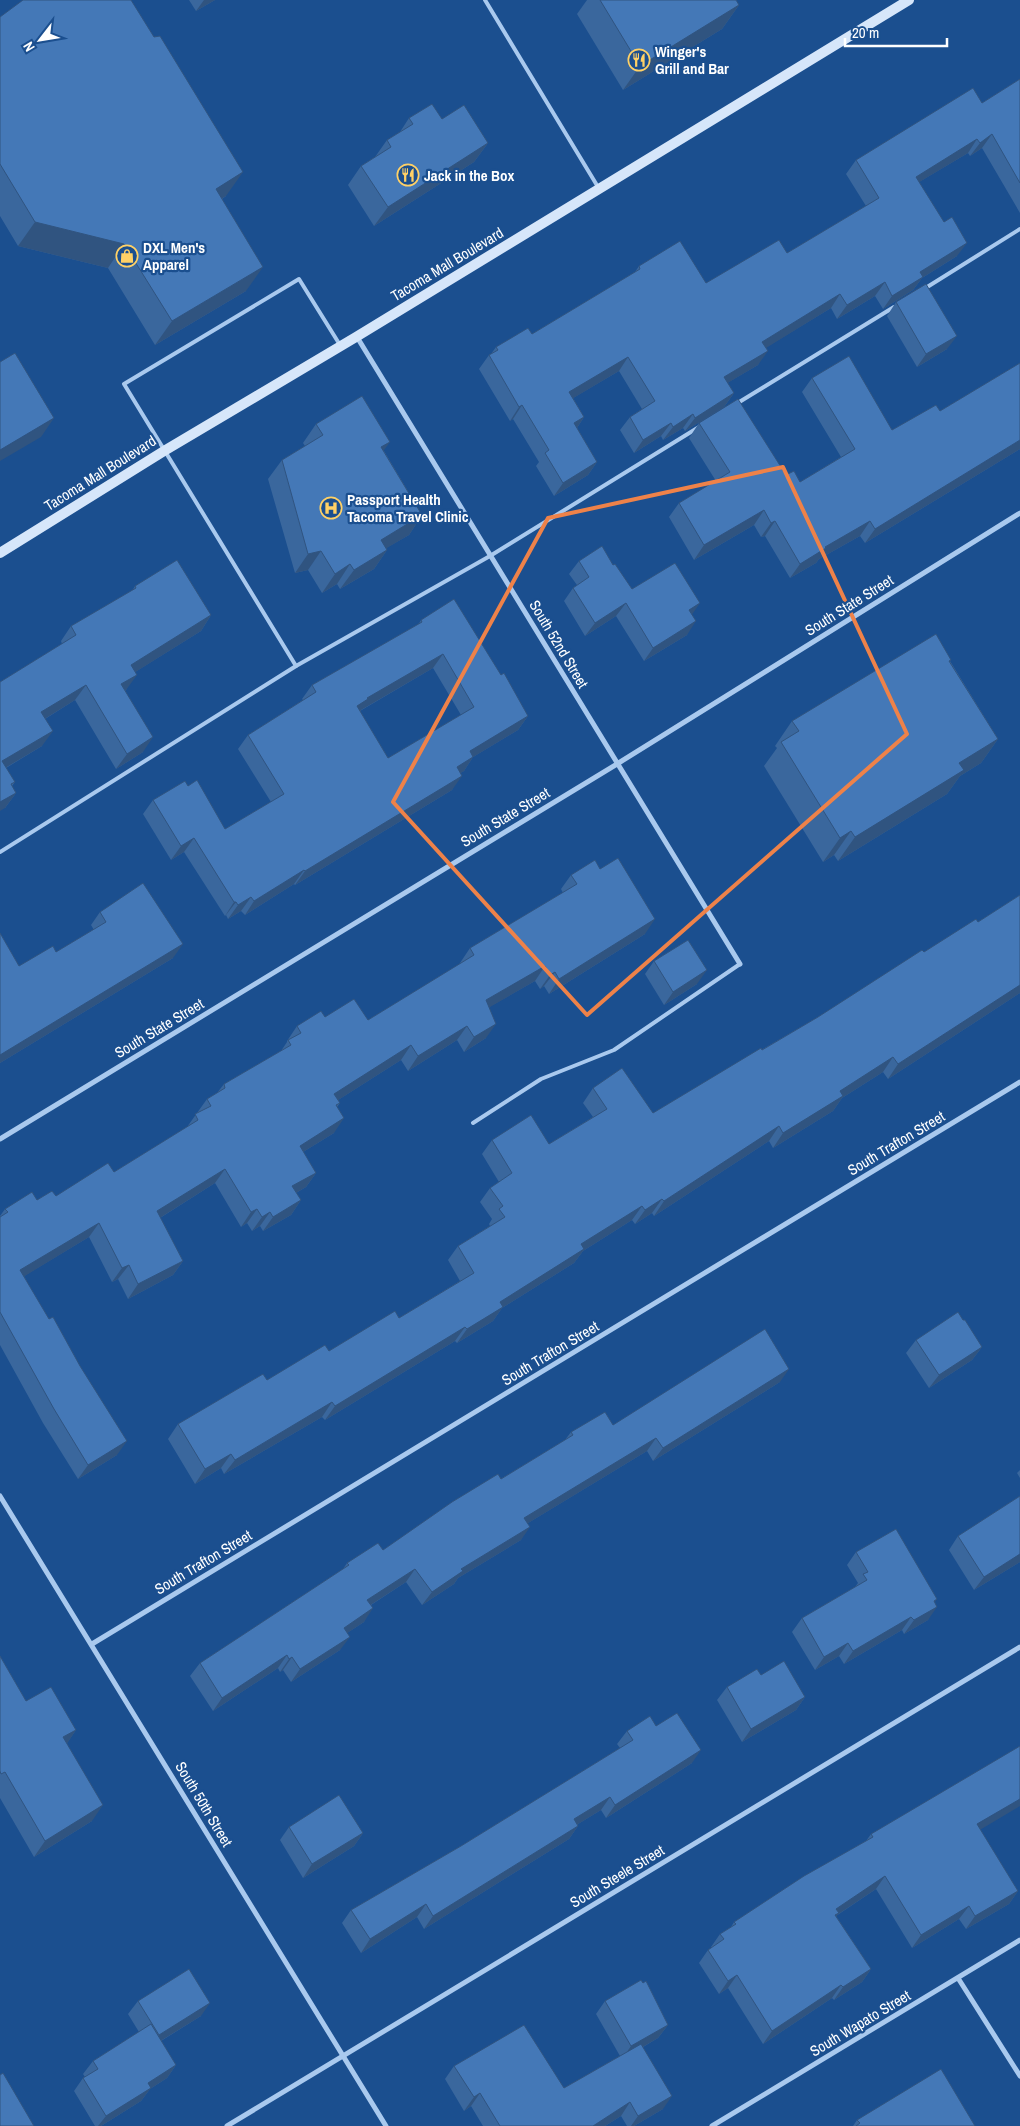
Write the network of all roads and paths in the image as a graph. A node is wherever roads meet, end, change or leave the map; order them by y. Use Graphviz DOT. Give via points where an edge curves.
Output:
graph roads {
  1 [pos="485,0"];
  2 [pos="909,0"];
  3 [pos="599,189"];
  4 [pos="1020,229"];
  5 [pos="919,292"];
  6 [pos="902,302"];
  7 [pos="356,337"];
  8 [pos="340,346"];
  9 [pos="734,406"];
  10 [pos="700,426"];
  11 [pos="164,451"];
  12 [pos="1020,513"];
  13 [pos="0,553"];
  14 [pos="490,556"];
  15 [pos="296,666"];
  16 [pos="617,764"];
  17 [pos="0,852"];
  18 [pos="740,964"];
  19 [pos="1020,1082"];
  20 [pos="472,1122"];
  21 [pos="0,1139"];
  22 [pos="0,1496"];
  23 [pos="92,1644"];
  24 [pos="1020,1647"];
  25 [pos="1020,1940"];
  26 [pos="958,1978"];
  27 [pos="343,2056"];
  28 [pos="1020,2076"];
  29 [pos="226,2126"];
  30 [pos="386,2126"];
  31 [pos="712,2126"];
  1 -- 3 [label="lane"];
  2 -- 3 [label="main road, Tacoma Mall Boulevard"];
  3 -- 7 [label="main road, Tacoma Mall Boulevard"];
  4 -- 5 [label="lane"];
  6 -- 9 [label="lane"];
  7 -- 8 [label="main road, Tacoma Mall Boulevard"];
  7 -- 14 [label="street, South 52nd Street"];
  8 -- 11 [label="main road, Tacoma Mall Boulevard"];
  8 -- 11 [label="lane" via="299,279 124,384"];
  10 -- 14 [label="lane"];
  11 -- 13 [label="main road, Tacoma Mall Boulevard"];
  11 -- 15 [label="lane"];
  12 -- 16 [label="street, South State Street"];
  14 -- 15 [label="lane"];
  14 -- 16 [label="street, South 52nd Street"];
  15 -- 17 [label="lane"];
  16 -- 18 [label="street, South 52nd Street"];
  16 -- 21 [label="street, South State Street"];
  18 -- 20 [label="lane" via="614,1050 541,1079"];
  19 -- 23 [label="street, South Trafton Street"];
  22 -- 23 [label="street, South 50th Street"];
  23 -- 27 [label="street, South 50th Street"];
  24 -- 27 [label="street, South Steele Street"];
  25 -- 26 [label="street, South Wapato Street"];
  26 -- 28 [label="street"];
  26 -- 31 [label="street, South Wapato Street"];
  27 -- 29 [label="street, South Steele Street"];
  27 -- 30 [label="street, South 50th Street"];
}
